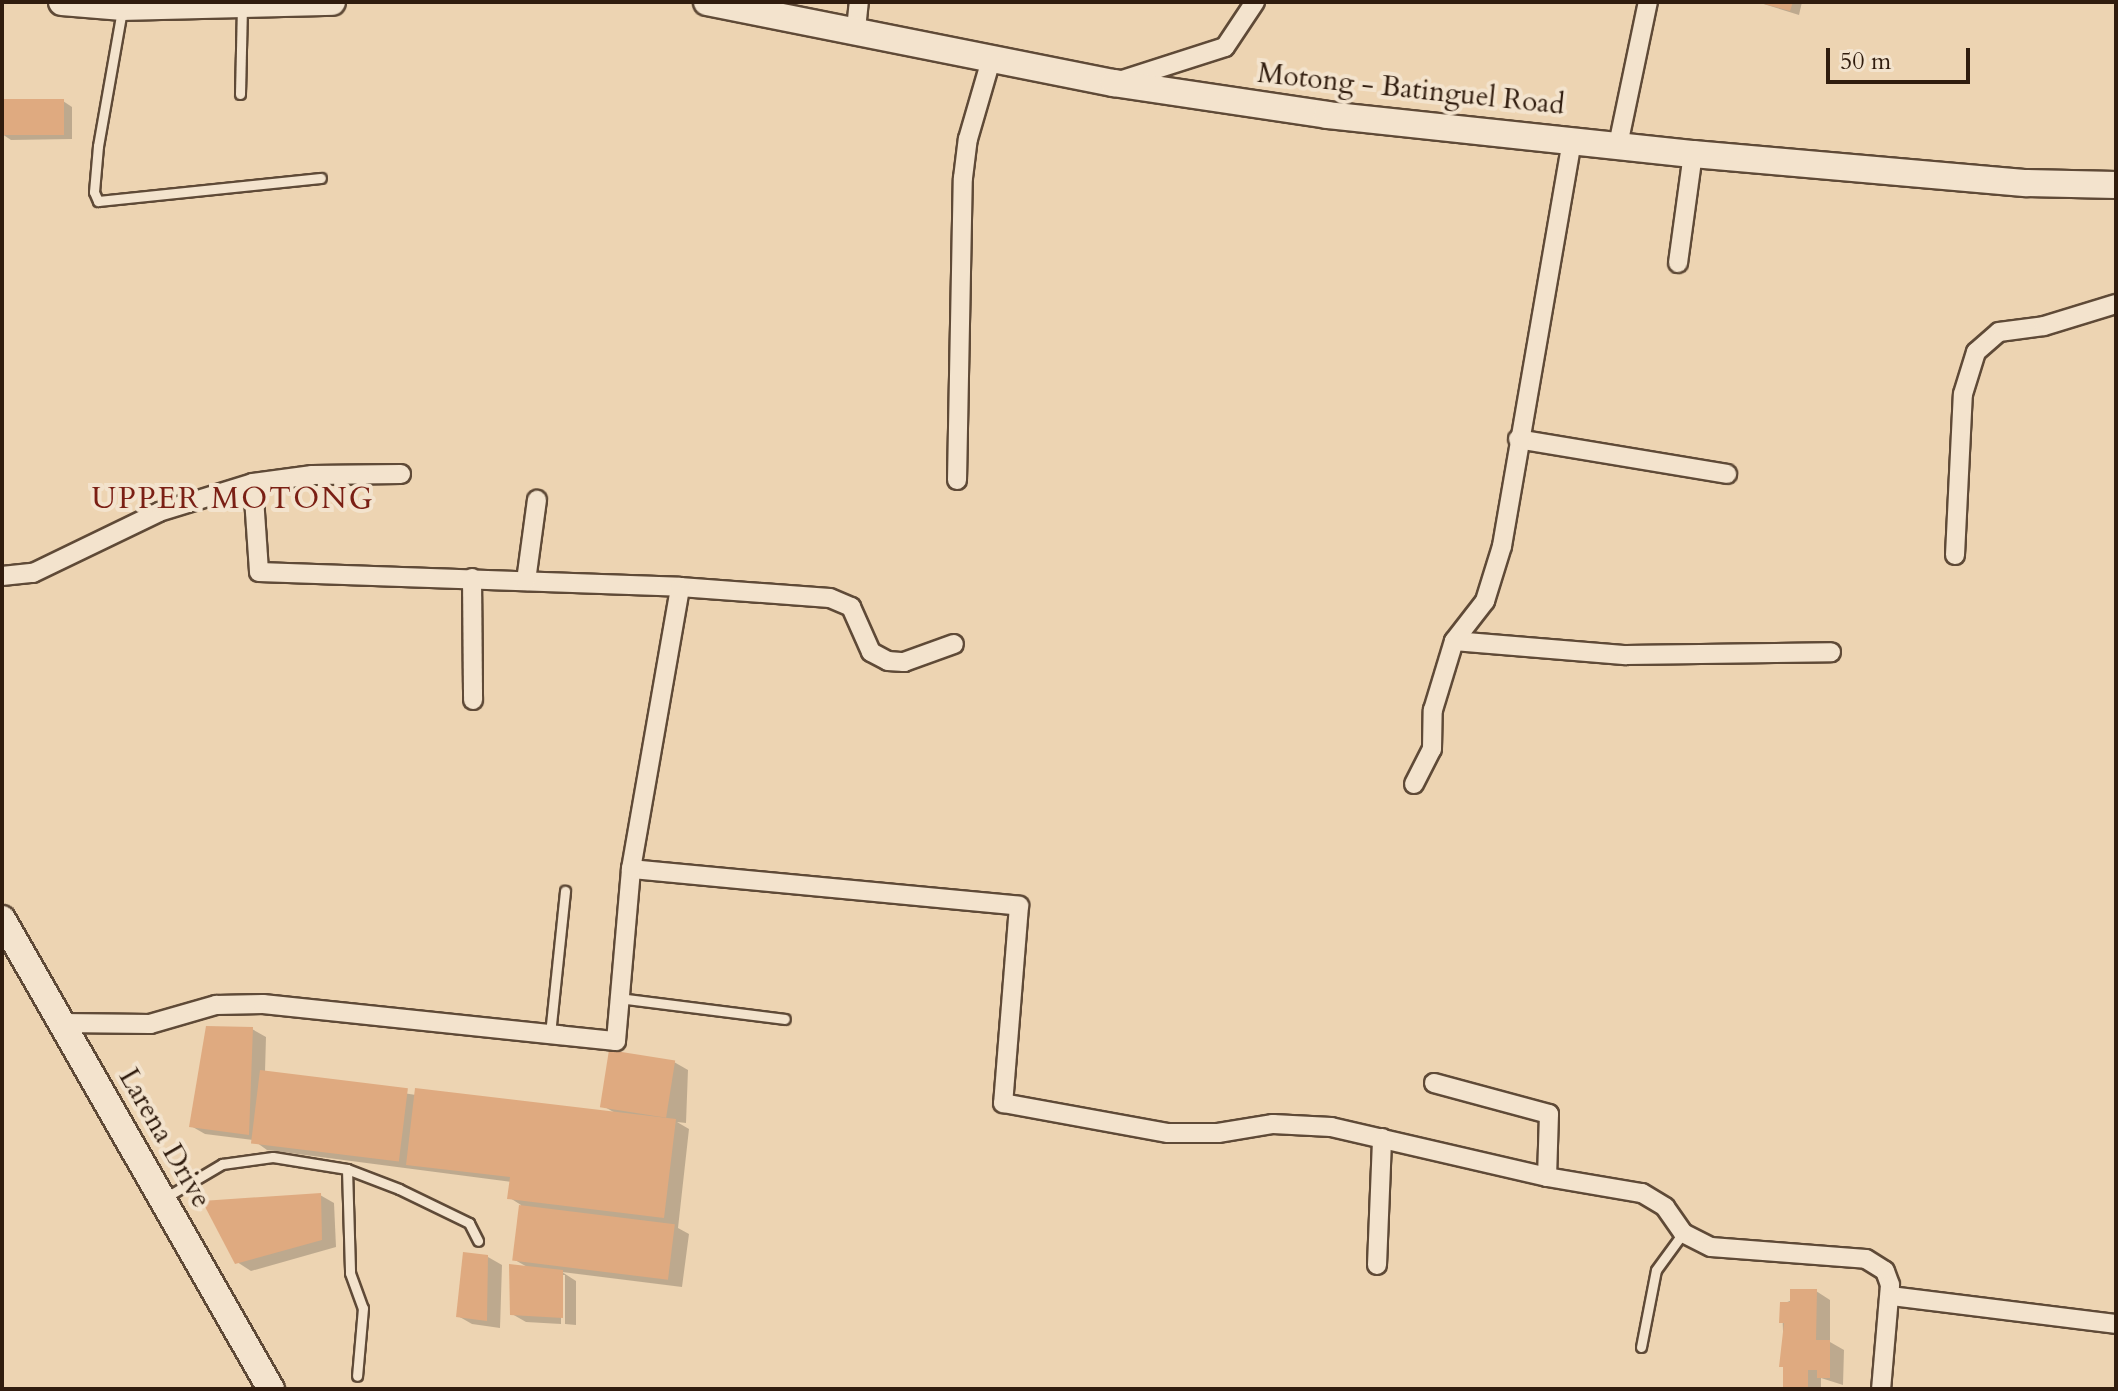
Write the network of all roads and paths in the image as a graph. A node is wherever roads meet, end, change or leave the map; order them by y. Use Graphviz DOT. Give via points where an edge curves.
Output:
graph roads {
  1 [pos="62,2"];
  2 [pos="332,2"];
  3 [pos="707,2"];
  4 [pos="859,2"];
  5 [pos="1255,2"];
  6 [pos="1648,2"];
  7 [pos="242,4"];
  8 [pos="123,7"];
  9 [pos="856,29"];
  10 [pos="991,60"];
  11 [pos="1114,83"];
  12 [pos="240,94"];
  13 [pos="1572,140"];
  14 [pos="1618,145"];
  15 [pos="1693,154"];
  16 [pos="321,178"];
  17 [pos="2116,185"];
  18 [pos="1678,263"];
  19 [pos="2116,304"];
  20 [pos="1518,439"];
  21 [pos="401,474"];
  22 [pos="1727,474"];
  23 [pos="957,480"];
  24 [pos="253,483"];
  25 [pos="537,500"];
  26 [pos="1955,555"];
  27 [pos="2,576"];
  28 [pos="472,578"];
  29 [pos="526,581"];
  30 [pos="680,587"];
  31 [pos="1454,641"];
  32 [pos="954,644"];
  33 [pos="1831,652"];
  34 [pos="473,700"];
  35 [pos="1414,784"];
  36 [pos="631,869"];
  37 [pos="565,891"];
  38 [pos="2,919"];
  39 [pos="619,998"];
  40 [pos="785,1019"];
  41 [pos="62,1023"];
  42 [pos="550,1034"];
  43 [pos="1434,1083"];
  44 [pos="1382,1138"];
  45 [pos="347,1169"];
  46 [pos="1547,1177"];
  47 [pos="162,1199"];
  48 [pos="1683,1233"];
  49 [pos="478,1241"];
  50 [pos="1377,1265"];
  51 [pos="1891,1296"];
  52 [pos="2116,1324"];
  53 [pos="1641,1347"];
  54 [pos="357,1376"];
  55 [pos="271,1389"];
  56 [pos="1881,1389"];
  1 -- 8 [label="street"];
  2 -- 7 [label="street"];
  3 -- 9 [label="street, Motong - Batinguel Road"];
  4 -- 9 [label="street"];
  5 -- 11 [label="street" via="1225,47"];
  6 -- 14 [label="street"];
  7 -- 8 [label="street"];
  7 -- 12 [label="lane"];
  8 -- 16 [label="lane" via="97,157 98,201"];
  9 -- 10 [label="street, Motong - Batinguel Road"];
  10 -- 11 [label="street, Motong - Batinguel Road"];
  10 -- 23 [label="street" via="968,139 963,178"];
  11 -- 13 [label="street, Motong - Batinguel Road" via="1327,115"];
  13 -- 14 [label="street, Motong - Batinguel Road"];
  13 -- 20 [label="street"];
  14 -- 15 [label="street, Motong - Batinguel Road"];
  15 -- 17 [label="street, Motong - Batinguel Road" via="2027,183"];
  15 -- 18 [label="street"];
  19 -- 26 [label="street" via="2044,326 1999,332 1976,352 1963,394"];
  20 -- 22 [label="street"];
  20 -- 31 [label="street" via="1493,578 1485,601"];
  21 -- 24 [label="street" via="312,475"];
  24 -- 27 [label="street" via="159,512 53,565"];
  24 -- 28 [label="street" via="259,572"];
  25 -- 29 [label="street"];
  28 -- 29 [label="street"];
  28 -- 34 [label="street"];
  29 -- 30 [label="street"];
  30 -- 32 [label="street" via="842,601 851,607 871,652 888,661 904,662"];
  30 -- 36 [label="street"];
  31 -- 33 [label="street" via="1669,656"];
  31 -- 35 [label="street" via="1433,710 1432,749"];
  36 -- 39 [label="street"];
  36 -- 44 [label="street" via="1019,906 1003,1103 1168,1133 1304,1124"];
  37 -- 42 [label="lane"];
  38 -- 41 [label="street, Larena Drive"];
  39 -- 40 [label="lane"];
  39 -- 42 [label="street" via="616,1041"];
  41 -- 42 [label="street" via="150,1024 216,1005 250,1004"];
  41 -- 47 [label="street, Larena Drive"];
  43 -- 46 [label="street" via="1549,1114"];
  44 -- 46 [label="street"];
  44 -- 50 [label="street"];
  45 -- 47 [label="lane" via="273,1157 222,1164"];
  45 -- 49 [label="lane" via="448,1209 469,1223"];
  45 -- 54 [label="lane" via="350,1273 363,1308"];
  46 -- 48 [label="street" via="1656,1198"];
  47 -- 55 [label="street, Larena Drive"];
  48 -- 51 [label="street" via="1711,1247 1866,1259 1885,1271"];
  48 -- 53 [label="lane" via="1656,1270"];
  51 -- 52 [label="street"];
  51 -- 56 [label="street"];
}
